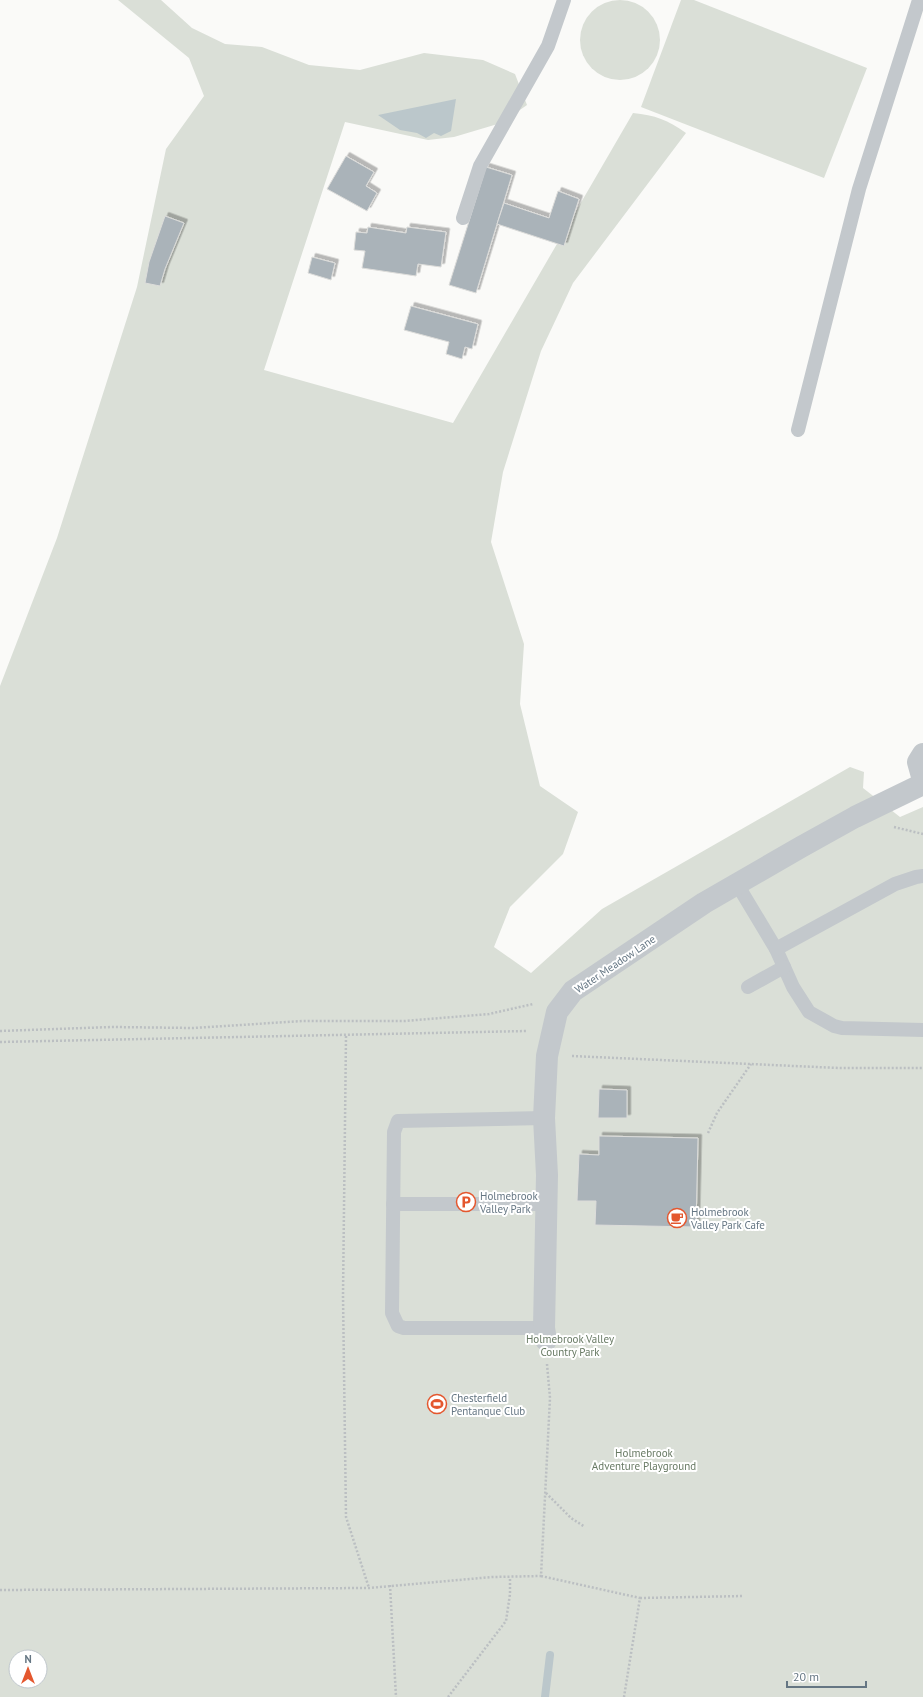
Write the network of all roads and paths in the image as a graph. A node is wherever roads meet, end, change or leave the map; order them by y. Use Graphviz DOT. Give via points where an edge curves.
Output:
graph roads {
  1 [pos="564,0"];
  2 [pos="919,0"];
  3 [pos="463,218"];
  4 [pos="798,430"];
  5 [pos="923,754"];
  6 [pos="923,780"];
  7 [pos="923,784"];
  8 [pos="923,876"];
  9 [pos="737,884"];
  10 [pos="776,949"];
  11 [pos="784,967"];
  12 [pos="748,987"];
  13 [pos="539,1000"];
  14 [pos="554,1030"];
  15 [pos="923,1030"];
  16 [pos="0,1031"];
  17 [pos="346,1036"];
  18 [pos="0,1042"];
  19 [pos="547,1056"];
  20 [pos="751,1064"];
  21 [pos="923,1068"];
  22 [pos="544,1118"];
  23 [pos="708,1133"];
  24 [pos="393,1204"];
  25 [pos="547,1204"];
  26 [pos="545,1334"];
  27 [pos="545,1493"];
  28 [pos="585,1527"];
  29 [pos="541,1576"];
  30 [pos="510,1577"];
  31 [pos="390,1585"];
  32 [pos="369,1588"];
  33 [pos="0,1590"];
  34 [pos="744,1596"];
  35 [pos="640,1598"];
  36 [pos="396,1697"];
  37 [pos="448,1697"];
  38 [pos="624,1697"];
  1 -- 3 [label="lane" via="548,46 480,166"];
  2 -- 4 [label="lane" via="859,189"];
  5 -- 6 [label="street" via="918,762"];
  7 -- 9 [label="street, Water Meadow Lane" via="848,821"];
  8 -- 10 [label="lane" via="895,884"];
  9 -- 10 [label="lane"];
  9 -- 14 [label="street, Water Meadow Lane" via="704,903 573,991 557,1012"];
  10 -- 11 [label="lane"];
  11 -- 12 [label="lane"];
  11 -- 15 [label="lane" via="809,1012 834,1026"];
  13 -- 16 [label="path" via="534,1004 489,1014 405,1021 304,1021 193,1028 112,1027"];
  14 -- 17 [label="path"];
  14 -- 19 [label="street, Water Meadow Lane"];
  17 -- 18 [label="path"];
  17 -- 32 [label="path" via="343,1295 346,1517"];
  19 -- 20 [label="path"];
  19 -- 22 [label="street, Water Meadow Lane"];
  20 -- 21 [label="path"];
  20 -- 23 [label="path" via="717,1113"];
  22 -- 24 [label="lane" via="398,1121 394,1132"];
  22 -- 25 [label="street, Water Meadow Lane"];
  24 -- 25 [label="lane"];
  24 -- 26 [label="lane" via="392,1313 398,1326"];
  25 -- 26 [label="street, Water Meadow Lane"];
  26 -- 27 [label="path" via="550,1398"];
  27 -- 28 [label="path" via="571,1518"];
  27 -- 29 [label="path"];
  29 -- 30 [label="path"];
  29 -- 35 [label="path"];
  30 -- 31 [label="path"];
  30 -- 37 [label="path" via="506,1621"];
  31 -- 32 [label="path"];
  31 -- 36 [label="path"];
  32 -- 33 [label="path"];
  34 -- 35 [label="path"];
  35 -- 38 [label="path"];
}
